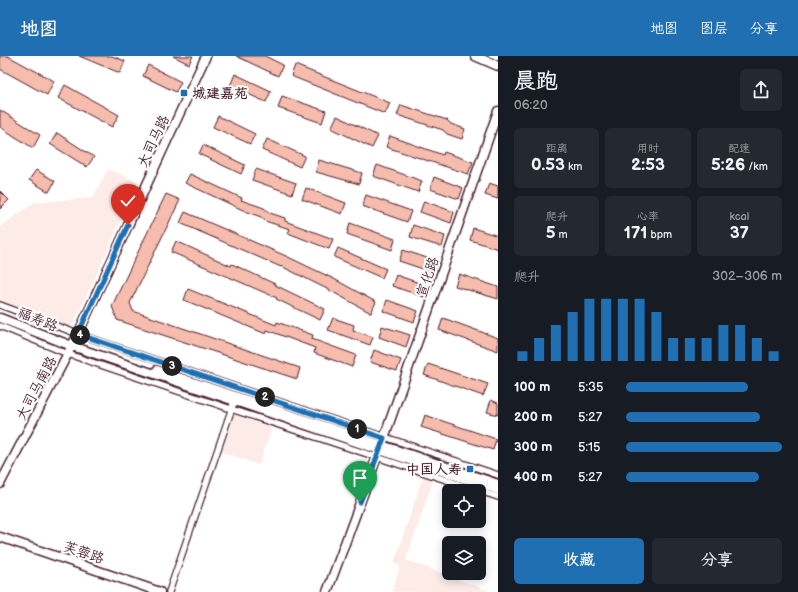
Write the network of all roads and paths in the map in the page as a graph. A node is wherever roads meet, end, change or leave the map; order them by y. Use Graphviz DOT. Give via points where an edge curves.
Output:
graph roads {
  1 [pos="206,56"];
  2 [pos="475,56"];
  3 [pos="498,66"];
  4 [pos="498,111"];
  5 [pos="0,305"];
  6 [pos="0,312"];
  7 [pos="0,318"];
  8 [pos="0,326"];
  9 [pos="73,344"];
  10 [pos="232,405"];
  11 [pos="381,448"];
  12 [pos="498,475"];
  13 [pos="0,484"];
  14 [pos="498,484"];
  15 [pos="498,490"];
  16 [pos="498,497"];
  17 [pos="0,536"];
  18 [pos="160,592"];
  19 [pos="170,592"];
  20 [pos="327,592"];
  1 -- 9 [label="street, 大司马路"];
  2 -- 3 [label="street"];
  4 -- 11 [label="street, 宣化路"];
  5 -- 9 [label="street"];
  6 -- 9 [label="street, 福寿路"];
  7 -- 9 [label="street, 福寿路"];
  8 -- 9 [label="street"];
  9 -- 10 [label="street, 福寿路"];
  9 -- 11 [label="street, 福寿路"];
  9 -- 13 [label="street, 大司马南路"];
  10 -- 11 [label="street, 福寿路"];
  10 -- 19 [label="street"];
  11 -- 12 [label="street"];
  11 -- 14 [label="street, 福寿路"];
  11 -- 15 [label="street, 福寿路"];
  11 -- 16 [label="street"];
  11 -- 20 [label="street, 宣化路"];
  17 -- 18 [label="street, 芙蓉路"];
}
